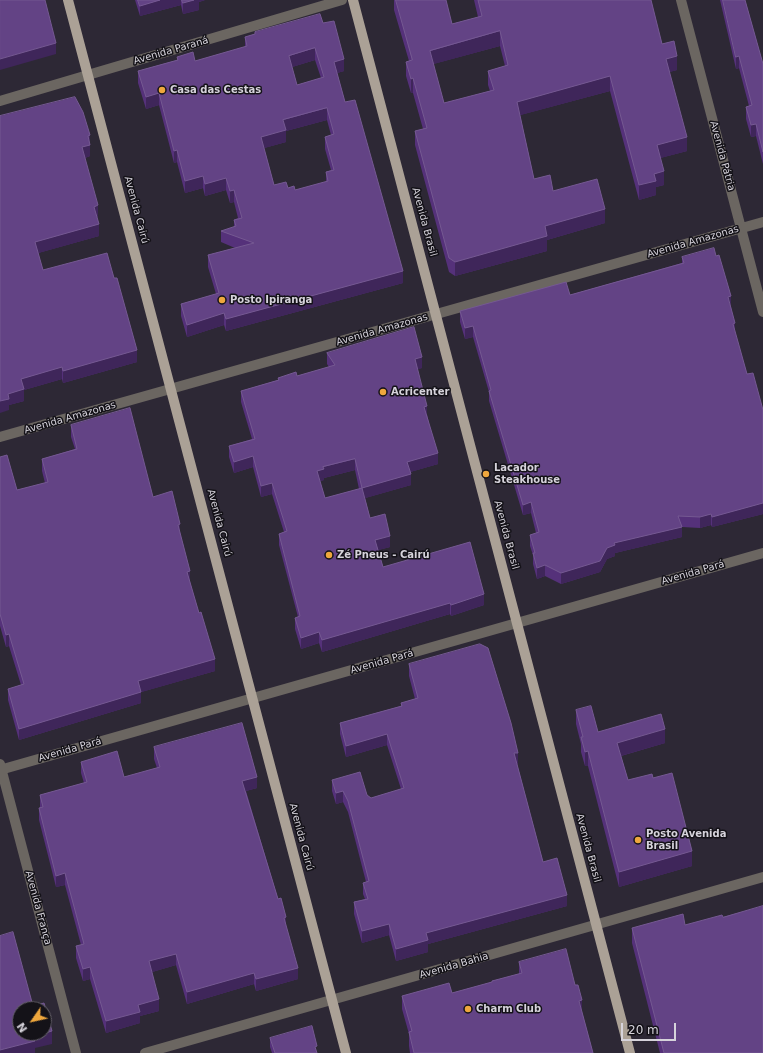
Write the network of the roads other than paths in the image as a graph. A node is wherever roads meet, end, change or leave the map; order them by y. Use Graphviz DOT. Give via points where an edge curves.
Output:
graph roads {
  1 [pos="68,0"];
  2 [pos="342,0"];
  3 [pos="353,0"];
  4 [pos="681,0"];
  5 [pos="88,75"];
  6 [pos="0,101"];
  7 [pos="763,222"];
  8 [pos="741,229"];
  9 [pos="763,312"];
  10 [pos="436,315"];
  11 [pos="171,389"];
  12 [pos="0,437"];
  13 [pos="763,553"];
  14 [pos="517,624"];
  15 [pos="253,699"];
  16 [pos="0,768"];
  17 [pos="763,877"];
  18 [pos="596,926"];
  19 [pos="332,1000"];
  20 [pos="76,1053"];
  21 [pos="145,1053"];
  22 [pos="346,1053"];
  23 [pos="630,1053"];
  1 -- 5 [label="main road, Avenida Cairú"];
  2 -- 5 [label="street, Avenida Paraná"];
  3 -- 10 [label="main road, Avenida Brasil"];
  4 -- 8 [label="street, Avenida Pátria"];
  5 -- 6 [label="street, Avenida Paraná"];
  5 -- 11 [label="main road, Avenida Cairú"];
  7 -- 8 [label="street, Avenida Amazonas"];
  8 -- 9 [label="street, Avenida Pátria"];
  8 -- 10 [label="street, Avenida Amazonas"];
  10 -- 11 [label="street, Avenida Amazonas"];
  10 -- 14 [label="main road, Avenida Brasil"];
  11 -- 12 [label="street, Avenida Amazonas"];
  11 -- 15 [label="main road, Avenida Cairú"];
  13 -- 14 [label="street, Avenida Pará"];
  14 -- 15 [label="street, Avenida Pará"];
  14 -- 18 [label="main road, Avenida Brasil"];
  15 -- 16 [label="street, Avenida Pará"];
  15 -- 19 [label="main road, Avenida Cairú"];
  16 -- 20 [label="street, Avenida França"];
  17 -- 18 [label="street, Avenida Bahia"];
  18 -- 19 [label="street, Avenida Bahia"];
  18 -- 23 [label="main road, Avenida Brasil"];
  19 -- 21 [label="street, Avenida Bahia"];
  19 -- 22 [label="main road, Avenida Cairú"];
}
